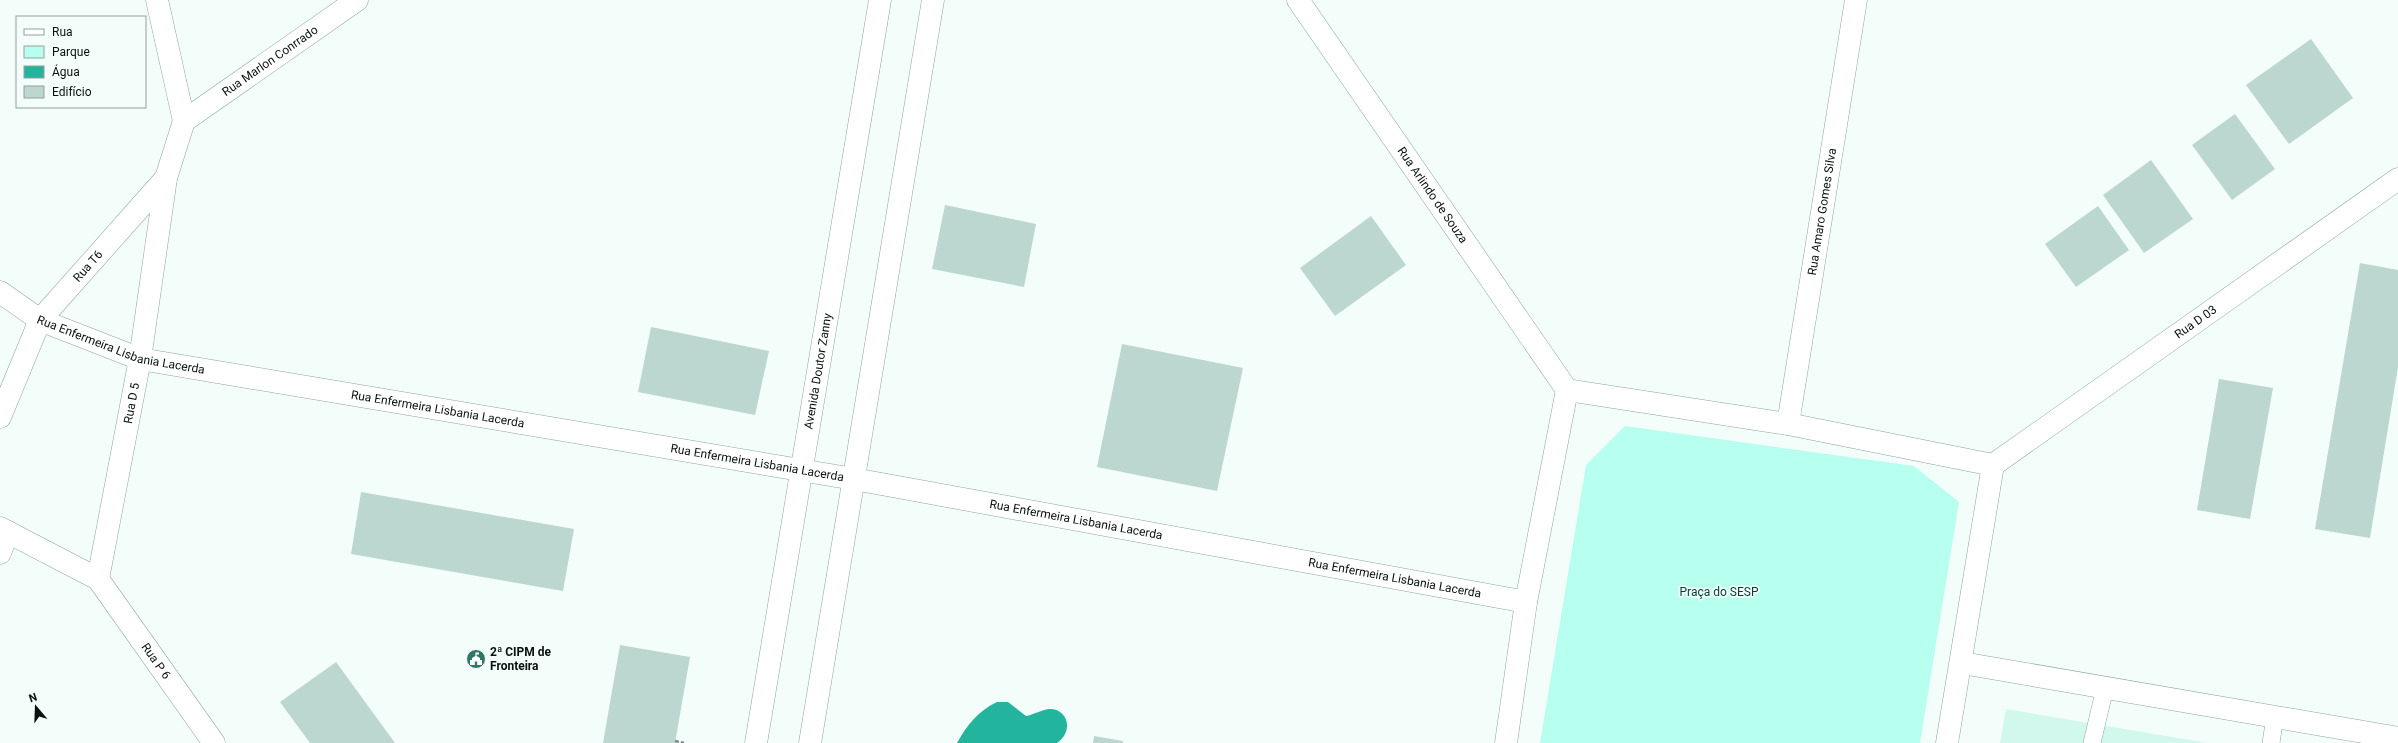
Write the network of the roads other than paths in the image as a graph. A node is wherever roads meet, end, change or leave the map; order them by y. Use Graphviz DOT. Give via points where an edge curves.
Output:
graph roads {
  1 [pos="157,0"];
  2 [pos="357,0"];
  3 [pos="880,0"];
  4 [pos="933,0"];
  5 [pos="1298,0"];
  6 [pos="1856,0"];
  7 [pos="184,121"];
  8 [pos="166,178"];
  9 [pos="2398,180"];
  10 [pos="0,292"];
  11 [pos="40,320"];
  12 [pos="140,359"];
  13 [pos="1567,390"];
  14 [pos="0,417"];
  15 [pos="1788,424"];
  16 [pos="1993,465"];
  17 [pos="801,471"];
  18 [pos="854,479"];
  19 [pos="4,530"];
  20 [pos="0,553"];
  21 [pos="98,579"];
  22 [pos="1526,602"];
  23 [pos="1962,663"];
  24 [pos="2105,688"];
  25 [pos="2275,717"];
  26 [pos="2398,738"];
  27 [pos="214,743"];
  28 [pos="756,743"];
  29 [pos="810,743"];
  30 [pos="1506,743"];
  31 [pos="1947,743"];
  32 [pos="2092,743"];
  33 [pos="2271,743"];
  1 -- 7 [label="street"];
  2 -- 7 [label="street, Rua Marlon Conrrado"];
  3 -- 17 [label="street, Avenida Doutor Zanny"];
  4 -- 18 [label="street"];
  5 -- 13 [label="street, Rua Arlindo de Souza"];
  6 -- 15 [label="street, Rua Amaro Gomes Silva"];
  7 -- 8 [label="street, Rua T6"];
  8 -- 11 [label="street, Rua T6"];
  8 -- 12 [label="street, Rua D 5"];
  9 -- 16 [label="street, Rua D 03"];
  10 -- 11 [label="street, Rua Enfermeira Lisbania Lacerda"];
  11 -- 12 [label="street, Rua Enfermeira Lisbania Lacerda"];
  11 -- 14 [label="street, Rua T6"];
  12 -- 17 [label="street, Rua Enfermeira Lisbania Lacerda"];
  12 -- 21 [label="street, Rua D 5"];
  13 -- 15 [label="street"];
  13 -- 22 [label="street"];
  15 -- 16 [label="street"];
  16 -- 23 [label="street"];
  17 -- 18 [label="street, Rua Enfermeira Lisbania Lacerda"];
  17 -- 28 [label="street, Avenida Doutor Zanny"];
  18 -- 22 [label="street, Rua Enfermeira Lisbania Lacerda"];
  18 -- 29 [label="street"];
  19 -- 20 [label="street"];
  19 -- 21 [label="street"];
  21 -- 27 [label="street, Rua P 6"];
  22 -- 30 [label="street"];
  23 -- 24 [label="street"];
  23 -- 31 [label="street"];
  24 -- 25 [label="street"];
  24 -- 32 [label="lane"];
  25 -- 26 [label="street"];
  25 -- 33 [label="lane"];
}
